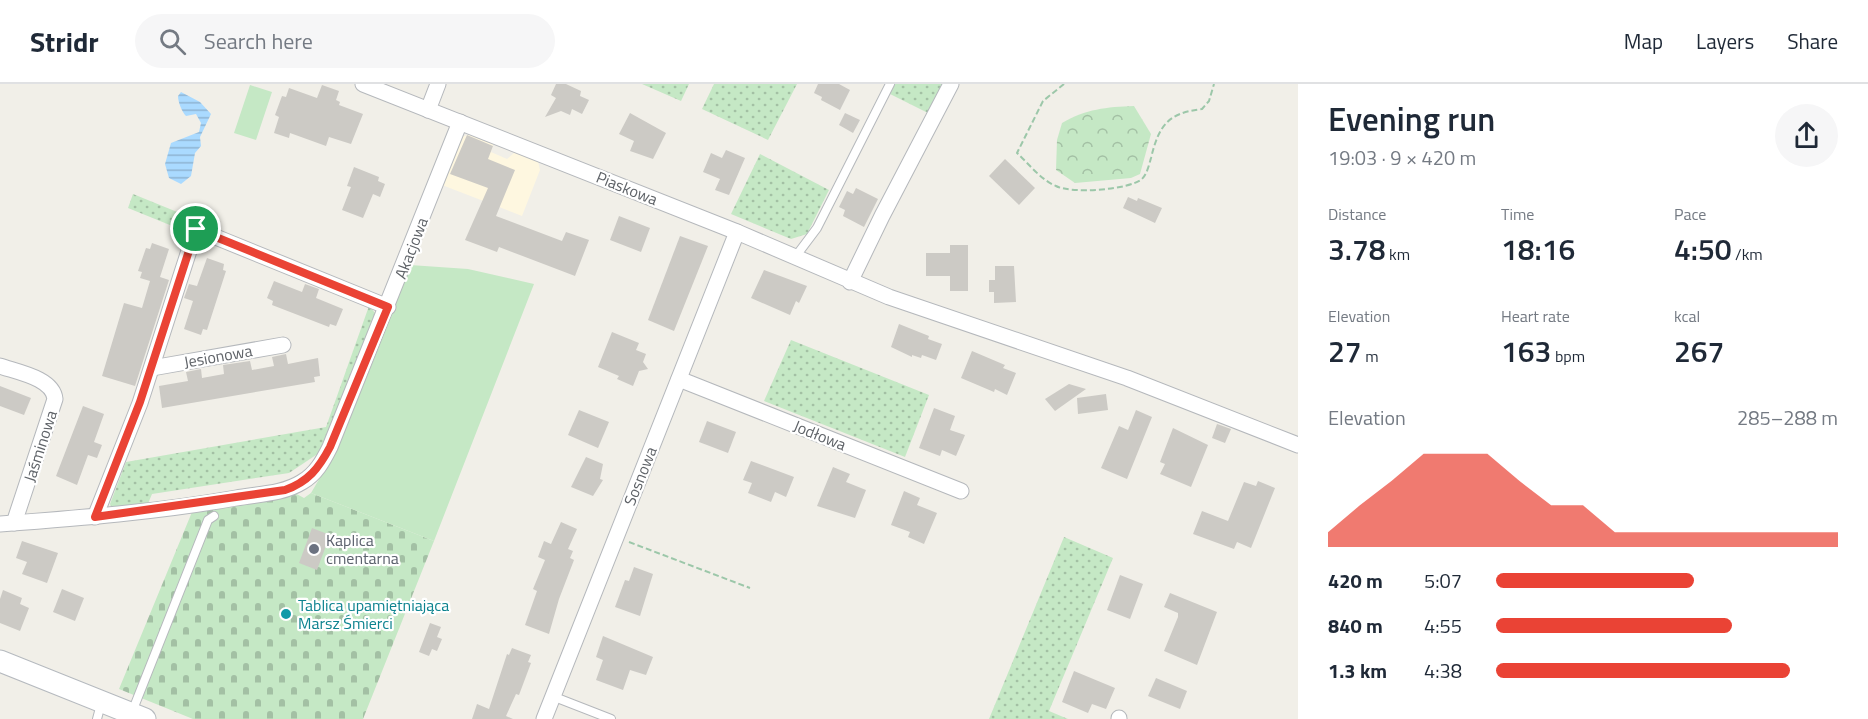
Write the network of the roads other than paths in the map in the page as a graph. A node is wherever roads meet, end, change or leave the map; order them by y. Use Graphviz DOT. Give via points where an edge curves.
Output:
graph roads {
  1 [pos="363,84"];
  2 [pos="438,84"];
  3 [pos="890,84"];
  4 [pos="951,84"];
  5 [pos="428,110"];
  6 [pos="460,122"];
  7 [pos="737,232"];
  8 [pos="796,256"];
  9 [pos="850,282"];
  10 [pos="388,307"];
  11 [pos="283,345"];
  12 [pos="0,366"];
  13 [pos="152,368"];
  14 [pos="679,379"];
  15 [pos="1298,445"];
  16 [pos="962,491"];
  17 [pos="214,516"];
  18 [pos="95,517"];
  19 [pos="7,523"];
  20 [pos="0,661"];
  21 [pos="552,696"];
  22 [pos="99,711"];
  23 [pos="138,716"];
  24 [pos="544,719"];
  25 [pos="611,719"];
  1 -- 5 [label="street, Piaskowa"];
  2 -- 5 [label="street"];
  3 -- 8 [label="lane" via="817,228"];
  4 -- 9 [label="street"];
  5 -- 6 [label="street, Piaskowa"];
  6 -- 7 [label="street, Piaskowa"];
  6 -- 10 [label="street, Akacjowa"];
  7 -- 8 [label="street, Piaskowa"];
  7 -- 14 [label="street, Sosnowa"];
  8 -- 9 [label="street, Piaskowa"];
  9 -- 15 [label="street, Piaskowa" via="1127,378"];
  10 -- 13 [label="street, Jesionowa" via="196,229"];
  10 -- 18 [label="street, Akacjowa" via="330,447 309,478 285,490"];
  11 -- 13 [label="street, Jesionowa"];
  12 -- 19 [label="street, Jaśminowa" via="47,384 55,394"];
  13 -- 18 [label="street, Jesionowa"];
  14 -- 16 [label="street, Jodłowa"];
  14 -- 21 [label="street, Sosnowa"];
  17 -- 23 [label="lane" via="208,520"];
  18 -- 19 [label="street, Akacjowa"];
  20 -- 22 [label="street"];
  21 -- 24 [label="street, Sosnowa"];
  21 -- 25 [label="lane"];
  22 -- 23 [label="street"];
}
